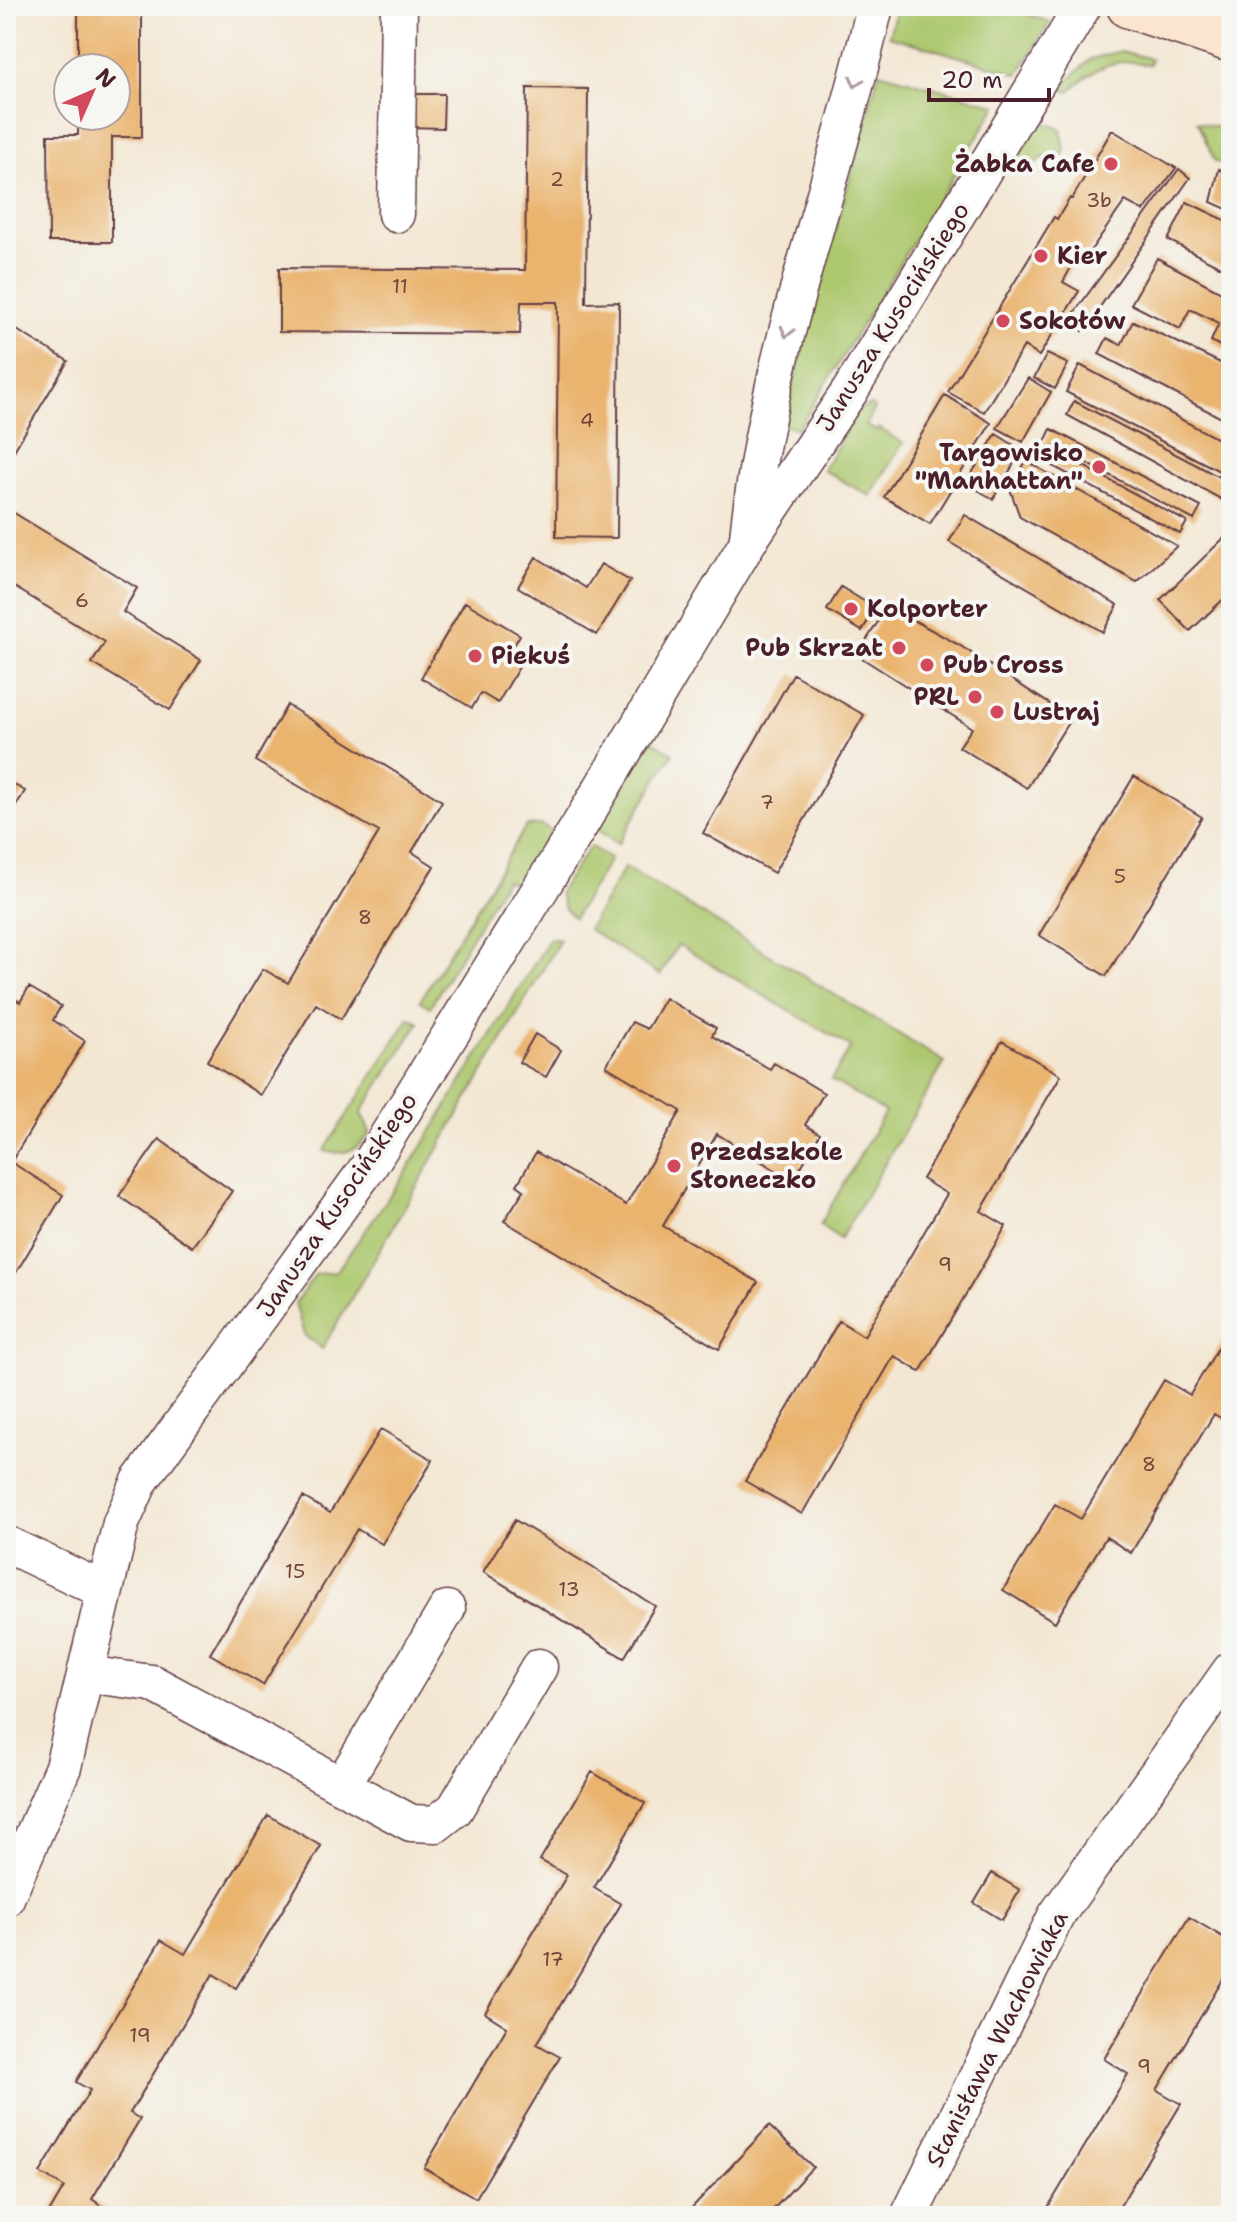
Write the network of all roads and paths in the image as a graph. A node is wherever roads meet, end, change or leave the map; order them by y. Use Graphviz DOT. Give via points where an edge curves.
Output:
graph roads {
  1 [pos="399,6"];
  2 [pos="875,6"];
  3 [pos="1083,6"];
  4 [pos="1129,6"];
  5 [pos="1231,40"];
  6 [pos="396,214"];
  7 [pos="741,552"];
  8 [pos="6,1544"];
  9 [pos="103,1590"];
  10 [pos="447,1609"];
  11 [pos="539,1667"];
  12 [pos="1231,1670"];
  13 [pos="85,1674"];
  14 [pos="342,1785"];
  15 [pos="6,1898"];
  16 [pos="909,2216"];
  1 -- 6 [label="street"];
  2 -- 7 [label="street, Janusza Kusocińskiego, one-way" via="759,447"];
  3 -- 7 [label="street, Janusza Kusocińskiego" via="850,391"];
  4 -- 5 [label="street"];
  7 -- 9 [label="street, Janusza Kusocińskiego" via="369,1166 140,1481 121,1523"];
  8 -- 9 [label="street"];
  9 -- 13 [label="street, Janusza Kusocińskiego"];
  10 -- 14 [label="street"];
  11 -- 14 [label="street" via="455,1809 436,1824 411,1823"];
  12 -- 16 [label="street, Stanisława Wachowiaka" via="1056,1916"];
  13 -- 14 [label="street" via="152,1683"];
  13 -- 15 [label="street, Janusza Kusocińskiego" via="63,1767"];
}
